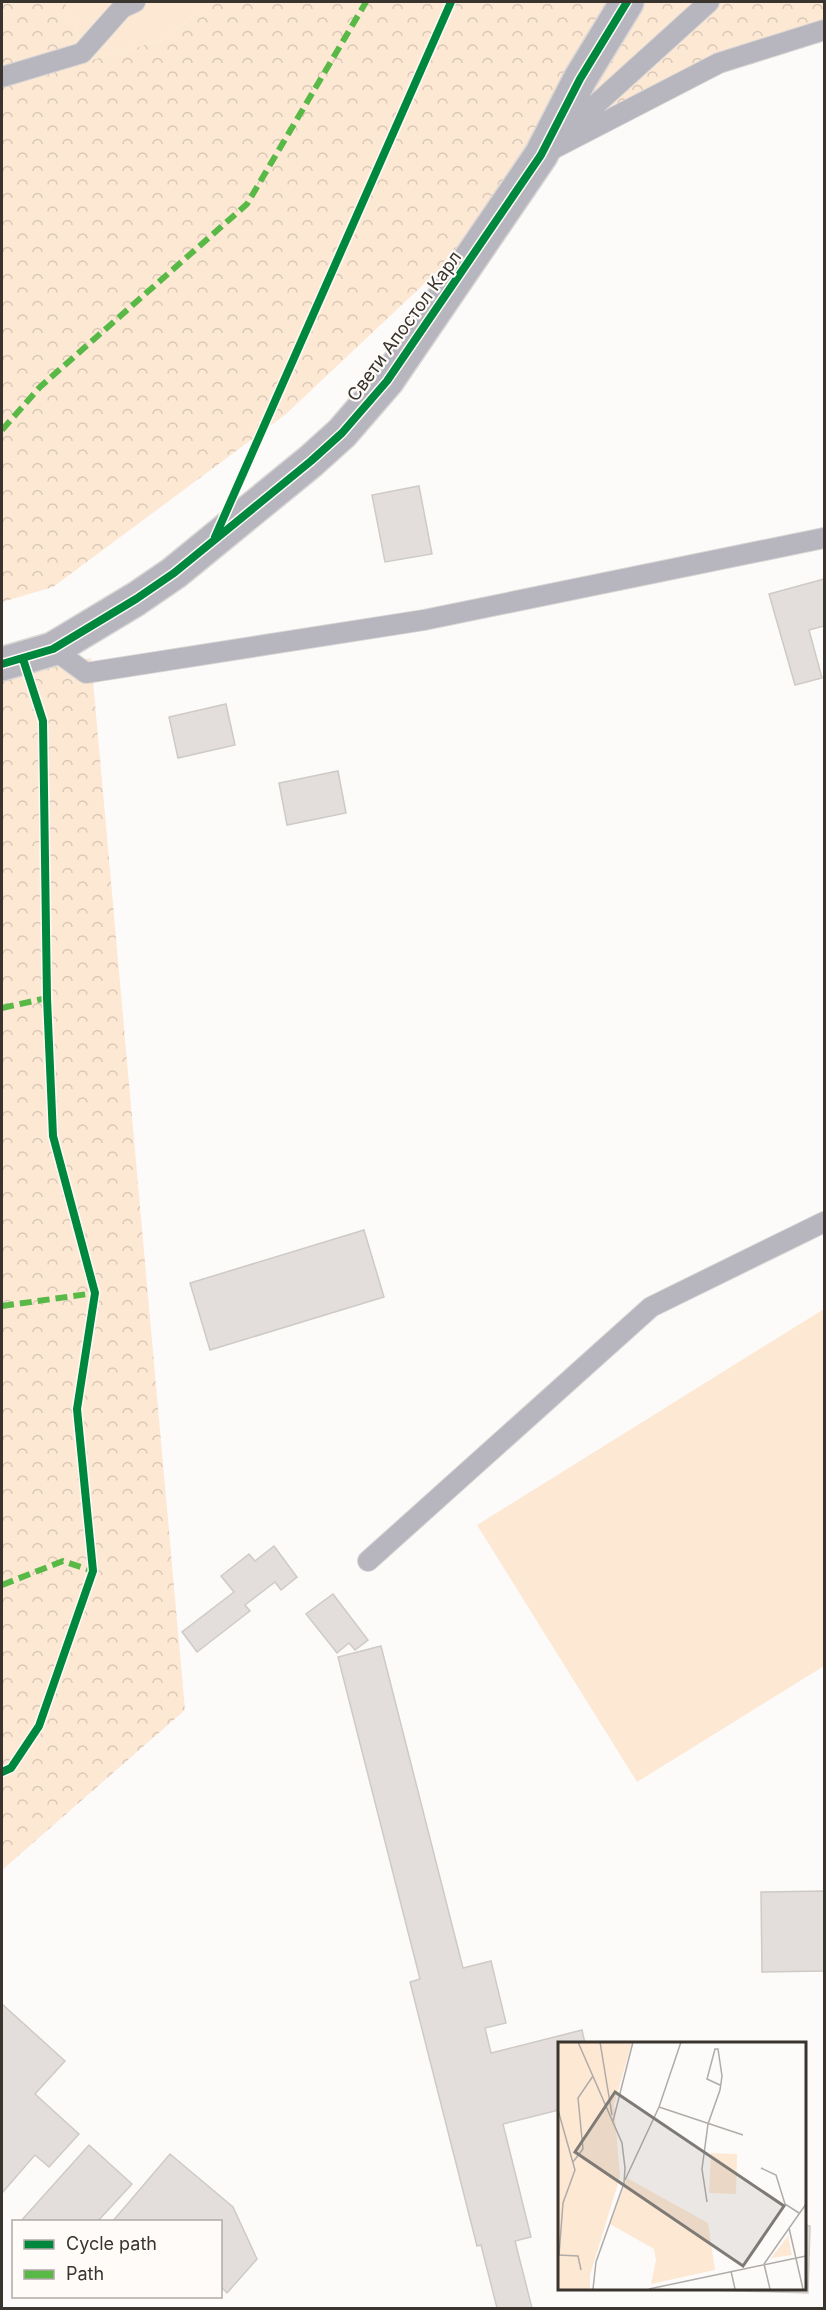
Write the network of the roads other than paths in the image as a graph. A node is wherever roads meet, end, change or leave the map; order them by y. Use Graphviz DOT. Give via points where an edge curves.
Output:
graph roads {
  1 [pos="135,2"];
  2 [pos="627,2"];
  3 [pos="709,2"];
  4 [pos="825,30"];
  5 [pos="2,78"];
  6 [pos="541,156"];
  7 [pos="825,538"];
  8 [pos="53,649"];
  9 [pos="2,664"];
  10 [pos="825,1222"];
  11 [pos="368,1562"];
  1 -- 5 [label="lane" via="122,8 82,53"];
  2 -- 6 [label="street, Свети Апостол Карл" via="580,79"];
  3 -- 6 [label="lane"];
  4 -- 6 [label="lane" via="719,63"];
  6 -- 8 [label="street, Свети Апостол Карл" via="387,381 342,433 174,573"];
  7 -- 8 [label="lane" via="424,620 86,673"];
  8 -- 9 [label="street, Свети Апостол Карл"];
  10 -- 11 [label="lane" via="651,1307"];
}
